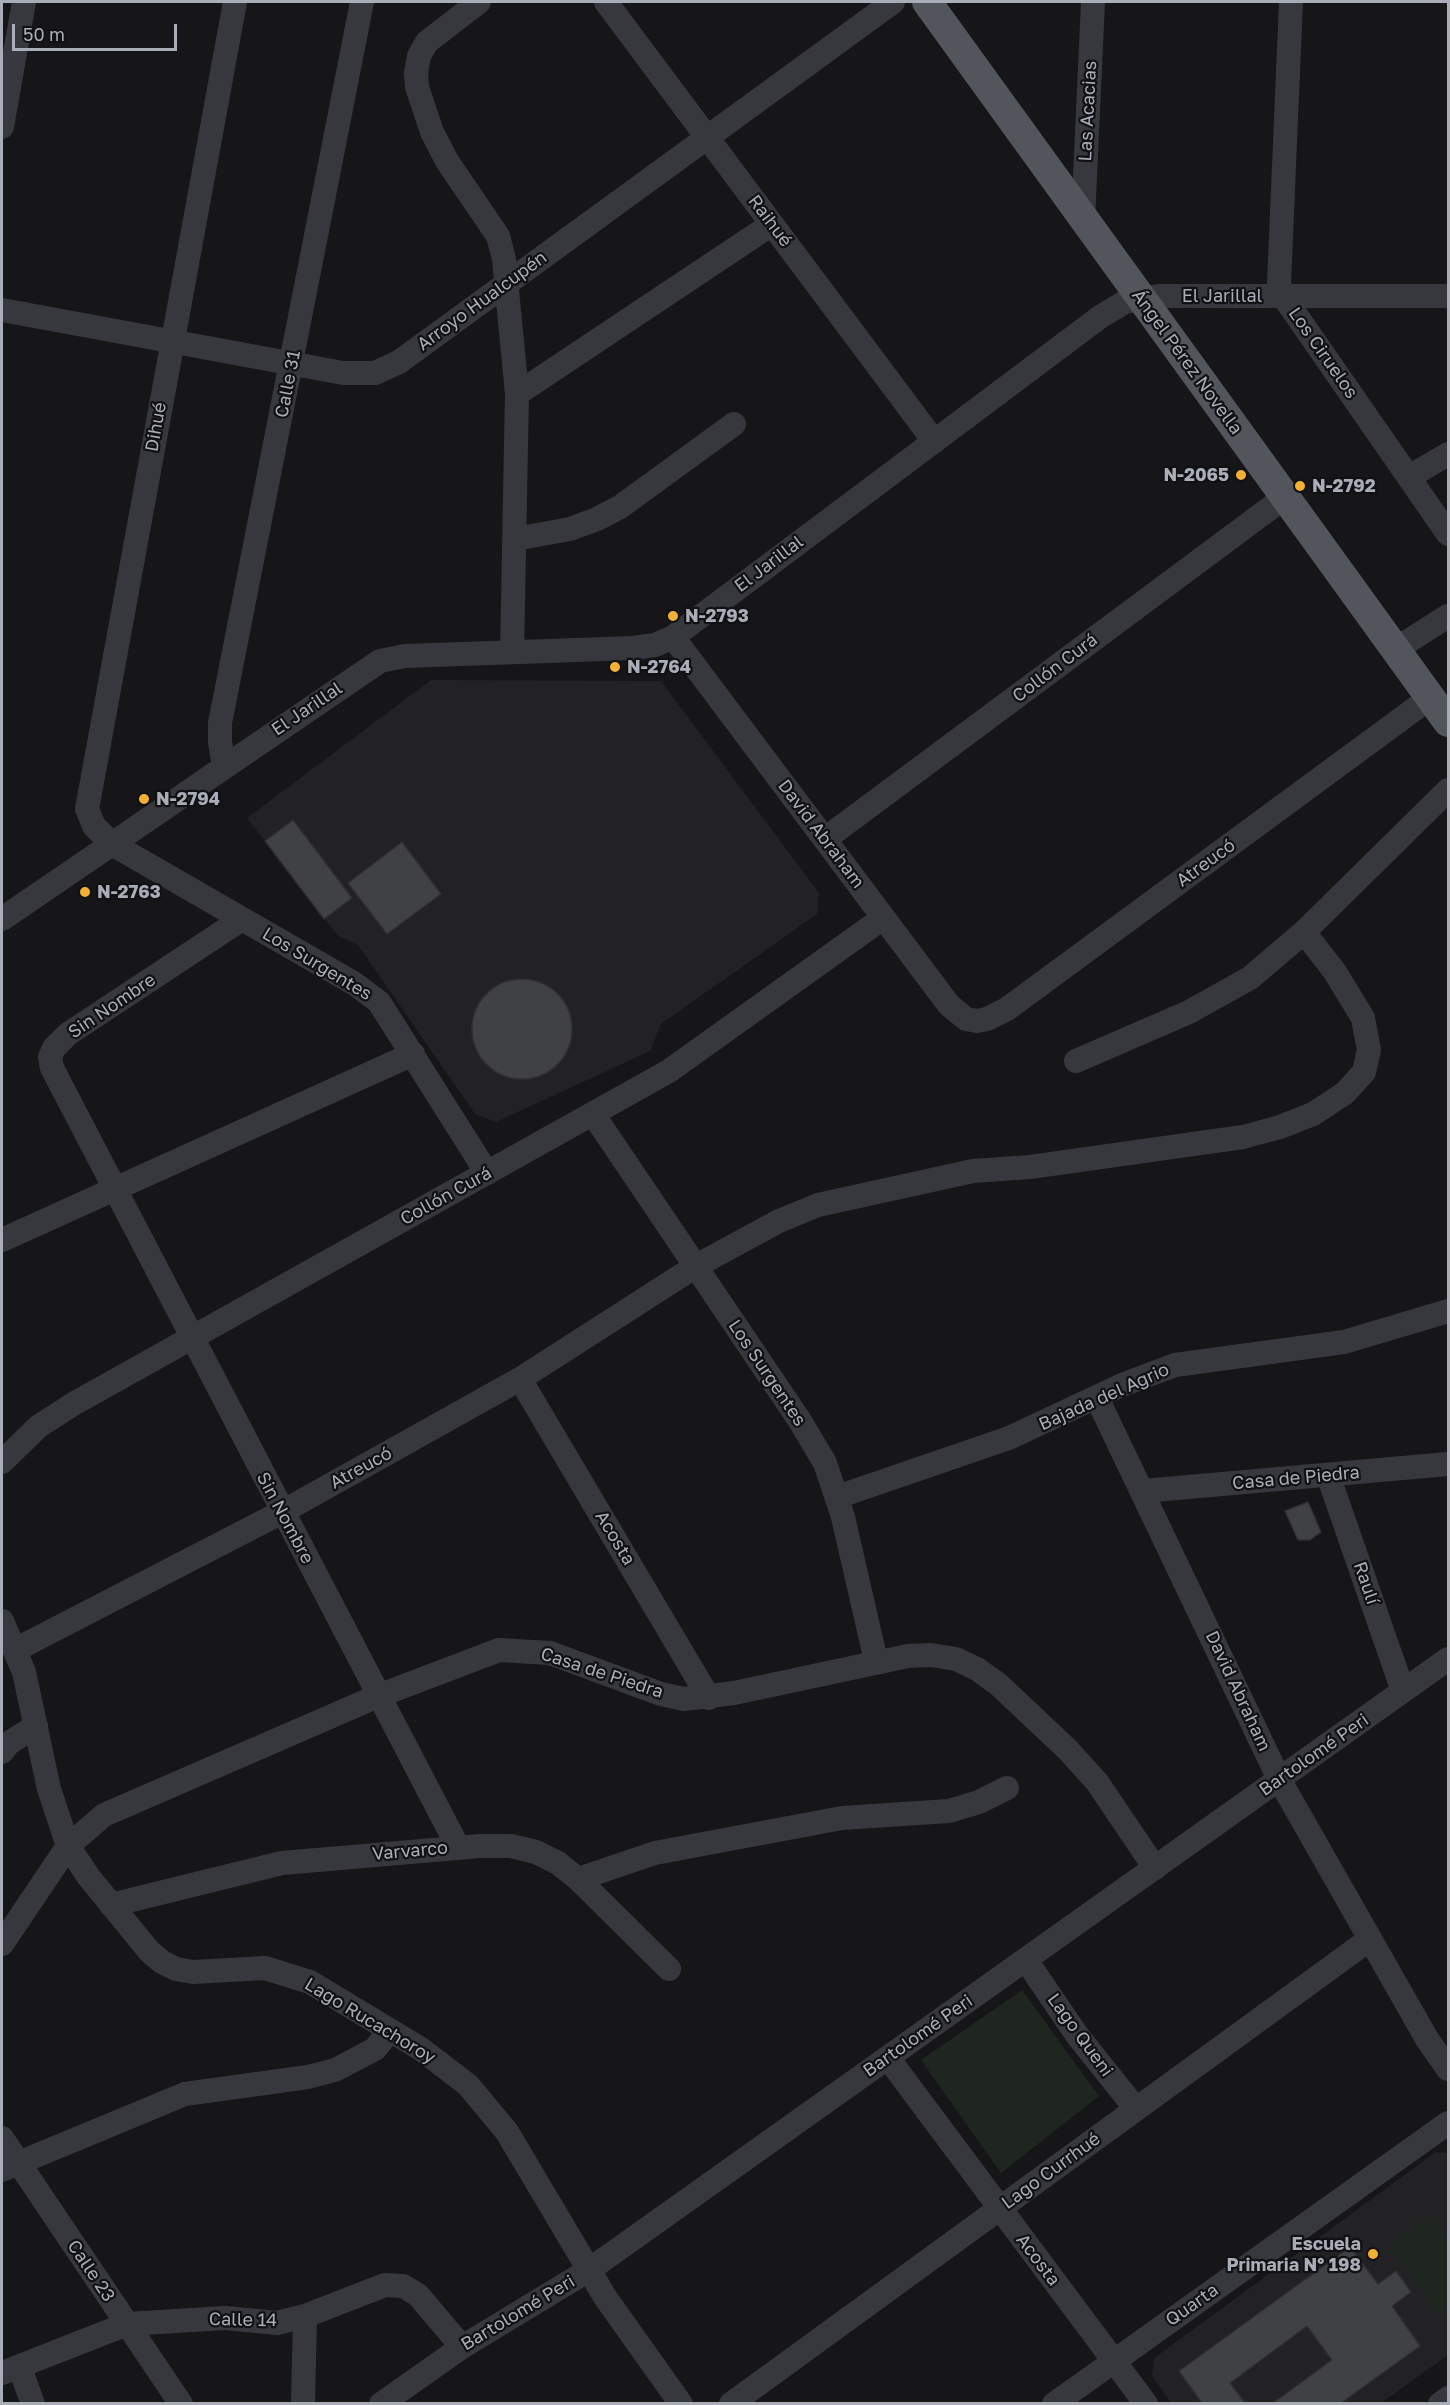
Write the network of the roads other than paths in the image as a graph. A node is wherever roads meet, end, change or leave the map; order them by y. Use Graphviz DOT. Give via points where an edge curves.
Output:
graph roads {
  1 [pos="24,2"];
  2 [pos="235,2"];
  3 [pos="362,2"];
  4 [pos="478,2"];
  5 [pos="606,2"];
  6 [pos="893,2"];
  7 [pos="927,2"];
  8 [pos="1093,2"];
  9 [pos="1291,2"];
  10 [pos="2,127"];
  11 [pos="707,137"];
  12 [pos="1083,220"];
  13 [pos="772,224"];
  14 [pos="507,282"];
  15 [pos="1284,296"];
  16 [pos="1449,296"];
  17 [pos="1140,297"];
  18 [pos="2,310"];
  19 [pos="172,341"];
  20 [pos="292,363"];
  21 [pos="517,394"];
  22 [pos="734,424"];
  23 [pos="934,441"];
  24 [pos="1449,454"];
  25 [pos="1409,477"];
  26 [pos="1285,497"];
  27 [pos="1449,534"];
  28 [pos="515,539"];
  29 [pos="1449,616"];
  30 [pos="673,637"];
  31 [pos="1396,649"];
  32 [pos="512,652"];
  33 [pos="1431,697"];
  34 [pos="1449,722"];
  35 [pos="224,766"];
  36 [pos="1449,790"];
  37 [pos="825,839"];
  38 [pos="112,844"];
  39 [pos="883,918"];
  40 [pos="2,919"];
  41 [pos="242,919"];
  42 [pos="1305,932"];
  43 [pos="977,1021"];
  44 [pos="413,1054"];
  45 [pos="1076,1061"];
  46 [pos="593,1114"];
  47 [pos="487,1173"];
  48 [pos="114,1189"];
  49 [pos="2,1240"];
  50 [pos="696,1266"];
  51 [pos="1449,1311"];
  52 [pos="191,1338"];
  53 [pos="520,1379"];
  54 [pos="1097,1398"];
  55 [pos="2,1462"];
  56 [pos="1449,1464"];
  57 [pos="1328,1475"];
  58 [pos="1143,1491"];
  59 [pos="837,1497"];
  60 [pos="282,1512"];
  61 [pos="2,1621"];
  62 [pos="15,1650"];
  63 [pos="1449,1659"];
  64 [pos="876,1661"];
  65 [pos="1403,1691"];
  66 [pos="378,1696"];
  67 [pos="709,1698"];
  68 [pos="36,1726"];
  69 [pos="2,1752"];
  70 [pos="1279,1779"];
  71 [pos="1006,1788"];
  72 [pos="68,1846"];
  73 [pos="458,1847"];
  74 [pos="1155,1868"];
  75 [pos="578,1879"];
  76 [pos="111,1905"];
  77 [pos="1370,1939"];
  78 [pos="2,1944"];
  79 [pos="1026,1960"];
  80 [pos="669,1969"];
  81 [pos="390,2030"];
  82 [pos="888,2058"];
  83 [pos="1449,2069"];
  84 [pos="1136,2109"];
  85 [pos="1449,2123"];
  86 [pos="2,2138"];
  87 [pos="10,2166"];
  88 [pos="1000,2208"];
  89 [pos="589,2270"];
  90 [pos="305,2316"];
  91 [pos="127,2324"];
  92 [pos="462,2347"];
  93 [pos="1114,2361"];
  94 [pos="11,2371"];
  95 [pos="1449,2398"];
  96 [pos="33,2403"];
  97 [pos="181,2403"];
  98 [pos="303,2403"];
  99 [pos="381,2403"];
  100 [pos="681,2403"];
  101 [pos="731,2403"];
  102 [pos="1054,2403"];
  103 [pos="1146,2403"];
  104 [pos="1440,2403"];
  1 -- 10 [label="street"];
  2 -- 19 [label="street, Dihué"];
  3 -- 20 [label="street, Calle 31"];
  4 -- 14 [label="street" via="427,42 419,56 417,87 432,132 447,161 498,236"];
  5 -- 11 [label="street, Raihué"];
  6 -- 11 [label="street, Arroyo Hualcupén"];
  7 -- 12 [label="main road, Ángel Pérez Novella"];
  8 -- 12 [label="street, Las Acacias"];
  9 -- 15 [label="street, Los Ciruelos" via="1278,269"];
  11 -- 13 [label="street, Raihué"];
  11 -- 14 [label="street, Arroyo Hualcupén"];
  12 -- 17 [label="main road, Ángel Pérez Novella"];
  13 -- 21 [label="street"];
  13 -- 23 [label="street, Raihué"];
  14 -- 20 [label="street, Arroyo Hualcupén" via="387,369 361,375"];
  14 -- 21 [label="street"];
  15 -- 16 [label="street, El Jarillal"];
  15 -- 17 [label="street, El Jarillal"];
  15 -- 25 [label="street, Los Ciruelos"];
  17 -- 23 [label="street, El Jarillal" via="1100,317"];
  17 -- 26 [label="main road, Ángel Pérez Novella"];
  18 -- 19 [label="street, Arroyo Hualcupén"];
  19 -- 20 [label="street, Arroyo Hualcupén"];
  19 -- 38 [label="street, Dihué" via="87,800 89,818"];
  20 -- 35 [label="street, Calle 31" via="220,723"];
  21 -- 28 [label="street"];
  22 -- 28 [label="street" via="620,507 570,529"];
  23 -- 30 [label="street, El Jarillal"];
  24 -- 25 [label="street"];
  25 -- 27 [label="street, Los Ciruelos"];
  26 -- 31 [label="main road, Ángel Pérez Novella"];
  26 -- 37 [label="street, Collón Curá"];
  28 -- 32 [label="street"];
  29 -- 31 [label="street"];
  30 -- 32 [label="street, El Jarillal" via="633,648"];
  30 -- 37 [label="street, David Abraham"];
  31 -- 33 [label="main road, Ángel Pérez Novella"];
  32 -- 35 [label="street, El Jarillal" via="405,656 380,661"];
  33 -- 34 [label="main road, Ángel Pérez Novella"];
  33 -- 43 [label="street, Atreucó" via="1006,1009"];
  35 -- 38 [label="street, El Jarillal"];
  36 -- 42 [label="street"];
  37 -- 39 [label="street, David Abraham"];
  38 -- 40 [label="street, El Jarillal"];
  38 -- 41 [label="street, Los Surgentes"];
  39 -- 43 [label="street, David Abraham" via="956,1012"];
  39 -- 46 [label="street, Collón Curá" via="698,1053"];
  41 -- 44 [label="street, Los Surgentes" via="368,993 389,1015"];
  41 -- 48 [label="street, Sin Nombre" via="68,1034 54,1048 51,1068"];
  42 -- 45 [label="street" via="1221,997"];
  42 -- 50 [label="street, Atreucó" via="1363,1018 1369,1050 1364,1072 1345,1093 1313,1114 1243,1137 973,1172 818,1205 763,1229"];
  44 -- 47 [label="street, Los Surgentes"];
  44 -- 48 [label="street"];
  46 -- 47 [label="street, Collón Curá"];
  46 -- 50 [label="street, Los Surgentes"];
  47 -- 52 [label="street, Collón Curá"];
  48 -- 49 [label="street"];
  48 -- 52 [label="street, Sin Nombre"];
  50 -- 53 [label="street, Atreucó"];
  50 -- 59 [label="street, Los Surgentes" via="814,1443"];
  51 -- 54 [label="street, Bajada del Agrio" via="1344,1342 1175,1365"];
  52 -- 55 [label="street, Collón Curá" via="56,1415 21,1441"];
  52 -- 60 [label="street, Sin Nombre"];
  53 -- 60 [label="street, Atreucó"];
  53 -- 67 [label="street, Acosta"];
  54 -- 58 [label="street, David Abraham"];
  54 -- 59 [label="street, Bajada del Agrio" via="1009,1438"];
  56 -- 57 [label="street, Casa de Piedra"];
  57 -- 58 [label="street, Casa de Piedra"];
  57 -- 65 [label="street, Raulí"];
  58 -- 70 [label="street, David Abraham"];
  59 -- 64 [label="street, Los Surgentes"];
  60 -- 62 [label="street, Atreucó"];
  60 -- 66 [label="street, Sin Nombre"];
  61 -- 62 [label="street, Lago Rucachoroy"];
  62 -- 68 [label="street, Lago Rucachoroy"];
  63 -- 65 [label="street, Bartolomé Peri"];
  64 -- 67 [label="street, Casa de Piedra"];
  64 -- 74 [label="street, Casa de Piedra" via="920,1655 957,1659 998,1684 1097,1782"];
  65 -- 70 [label="street, Bartolomé Peri"];
  66 -- 67 [label="street, Casa de Piedra" via="499,1650 524,1650 550,1653 661,1694 684,1699"];
  66 -- 72 [label="street, Casa de Piedra" via="118,1808 91,1823"];
  66 -- 73 [label="street, Sin Nombre"];
  68 -- 69 [label="street"];
  68 -- 72 [label="street, Lago Rucachoroy" via="49,1789"];
  70 -- 74 [label="street, Bartolomé Peri"];
  70 -- 77 [label="street, David Abraham"];
  71 -- 75 [label="street" via="949,1811 842,1818 655,1852"];
  72 -- 76 [label="street, Lago Rucachoroy"];
  72 -- 78 [label="street, Casa de Piedra"];
  73 -- 75 [label="street, Varvarco" via="510,1846 536,1852"];
  73 -- 76 [label="street, Varvarco" via="282,1863"];
  74 -- 79 [label="street, Bartolomé Peri"];
  75 -- 80 [label="street, Varvarco"];
  76 -- 81 [label="street, Lago Rucachoroy" via="149,1951 176,1969 193,1972 265,1968 287,1973"];
  77 -- 83 [label="street, David Abraham" via="1427,2039"];
  77 -- 84 [label="street, Lago Currhué"];
  79 -- 82 [label="street, Bartolomé Peri"];
  79 -- 84 [label="street, Lago Queni" via="1077,2035"];
  81 -- 87 [label="street" via="375,2049 335,2070 185,2094"];
  81 -- 89 [label="street, Lago Rucachoroy" via="444,2065 489,2107"];
  82 -- 88 [label="street, Acosta"];
  82 -- 89 [label="street, Bartolomé Peri"];
  84 -- 88 [label="street, Lago Currhué"];
  85 -- 93 [label="street, Quarta"];
  86 -- 87 [label="street, Calle 23"];
  87 -- 91 [label="street, Calle 23"];
  88 -- 93 [label="street, Acosta"];
  88 -- 101 [label="street, Lago Currhué"];
  89 -- 92 [label="street, Bartolomé Peri"];
  89 -- 100 [label="street, Lago Rucachoroy"];
  90 -- 91 [label="street, Calle 14" via="277,2323 225,2318"];
  90 -- 92 [label="street, Calle 14" via="385,2285 404,2286 418,2295"];
  90 -- 98 [label="street"];
  91 -- 94 [label="street, Calle 14"];
  91 -- 97 [label="street, Calle 23"];
  92 -- 99 [label="street, Bartolomé Peri"];
  93 -- 102 [label="street, Quarta"];
  93 -- 103 [label="street, Acosta"];
  94 -- 96 [label="street"];
  95 -- 104 [label="street"];
}
